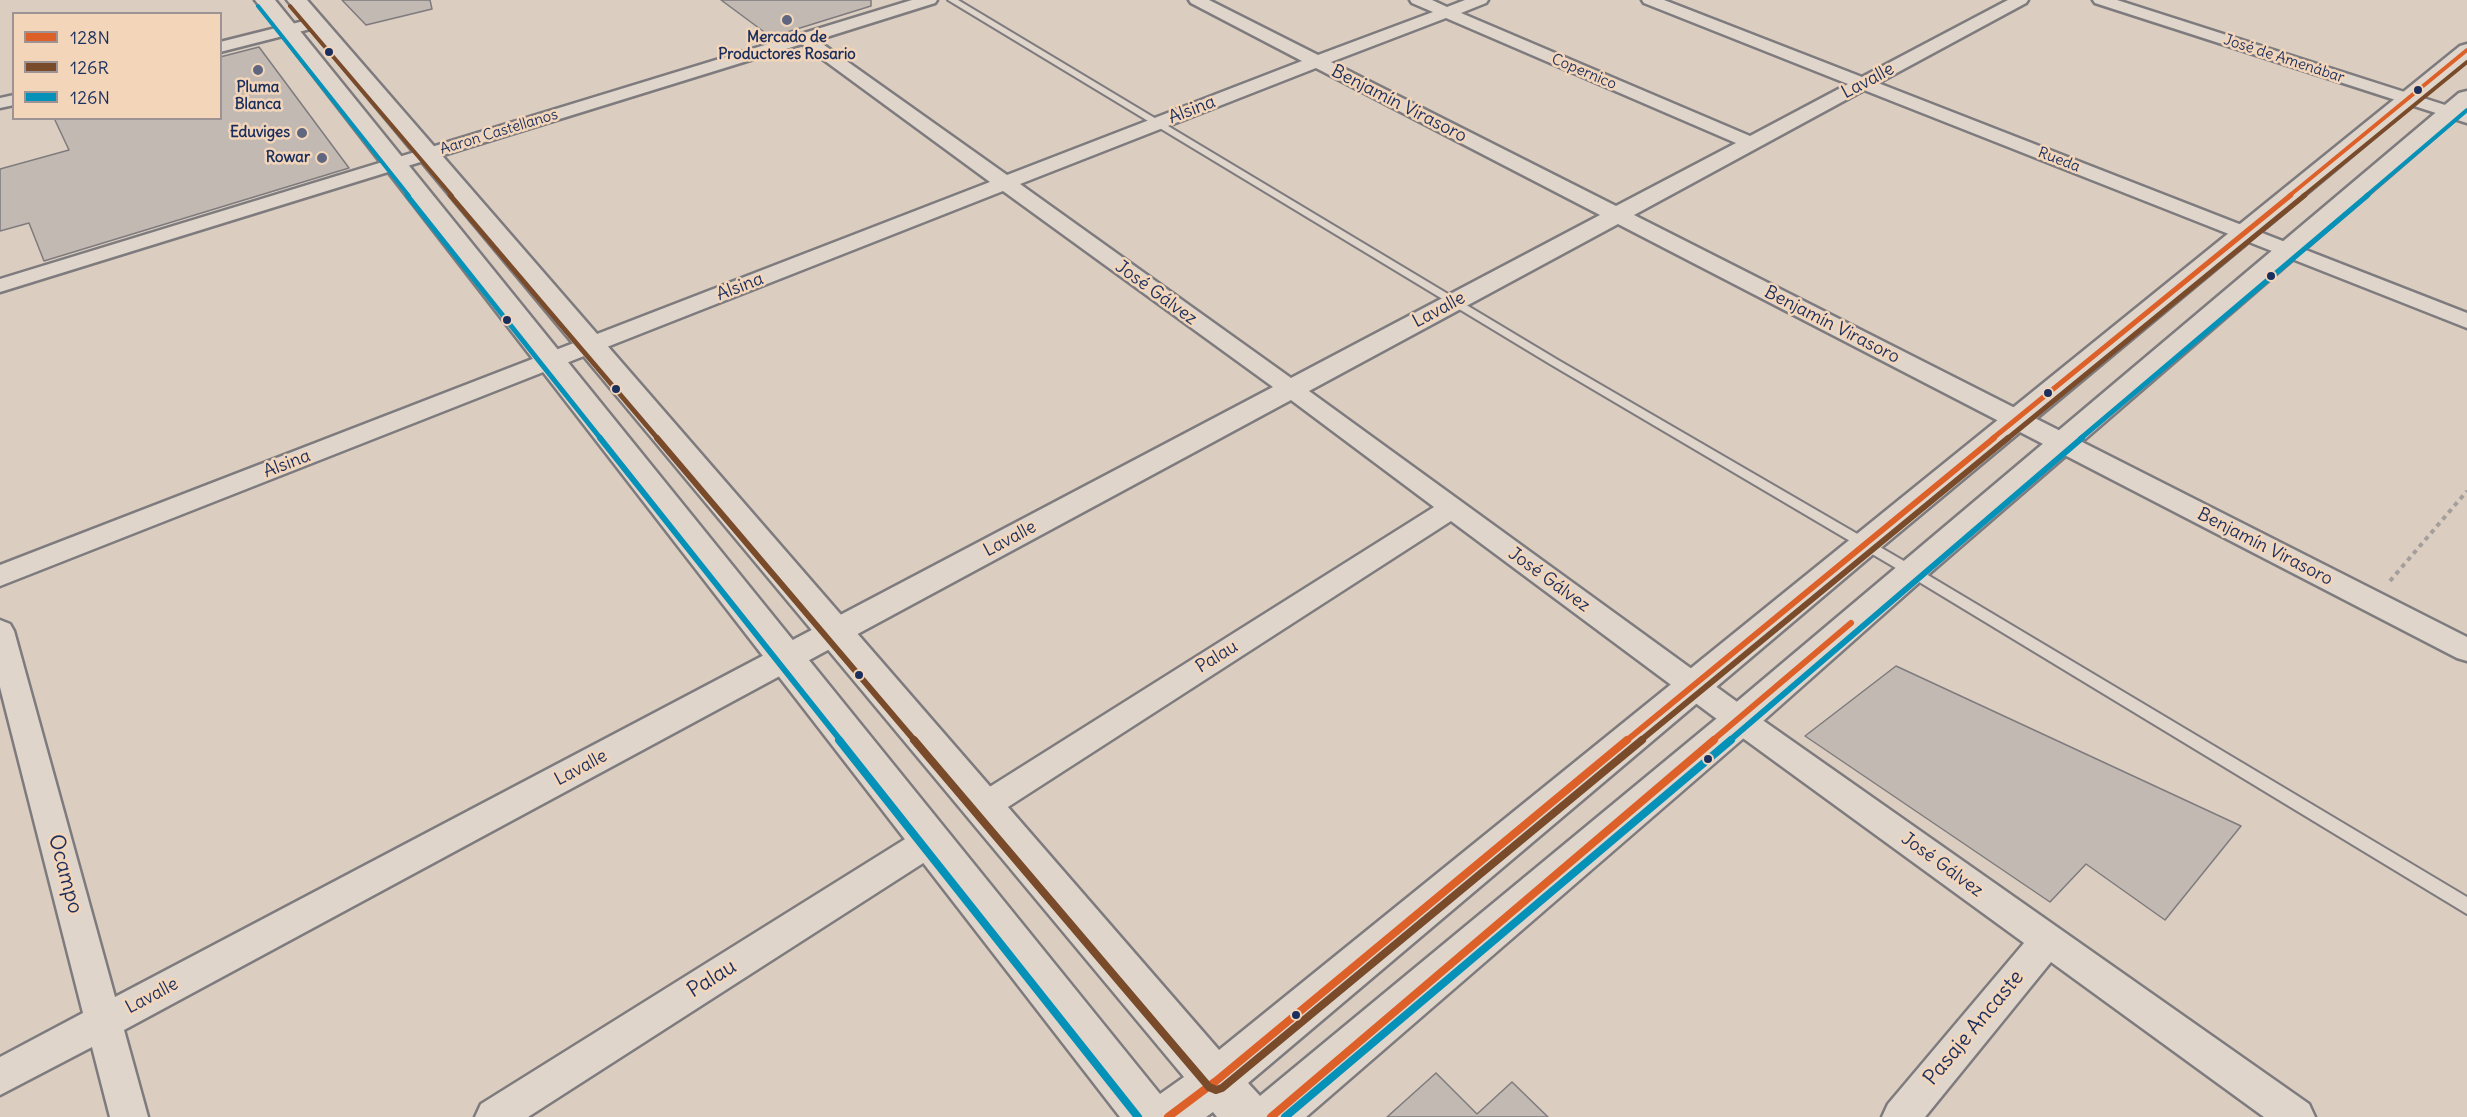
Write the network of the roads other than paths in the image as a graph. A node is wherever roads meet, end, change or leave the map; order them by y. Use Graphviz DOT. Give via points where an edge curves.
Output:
graph roads {
  1 [pos="265,0"];
  2 [pos="297,0"];
  3 [pos="929,0"];
  4 [pos="952,0"];
  5 [pos="1197,0"];
  6 [pos="1418,0"];
  7 [pos="1480,0"];
  8 [pos="1650,0"];
  9 [pos="2020,0"];
  10 [pos="2101,0"];
  11 [pos="1448,14"];
  12 [pos="316,22"];
  13 [pos="289,30"];
  14 [pos="804,38"];
  15 [pos="222,47"];
  16 [pos="2467,50"];
  17 [pos="1317,62"];
  18 [pos="1863,83"];
  19 [pos="2407,99"];
  20 [pos="2461,110"];
  21 [pos="1158,124"];
  22 [pos="1751,143"];
  23 [pos="430,153"];
  24 [pos="394,164"];
  25 [pos="1005,183"];
  26 [pos="1617,215"];
  27 [pos="2245,233"];
  28 [pos="2289,250"];
  29 [pos="0,286"];
  30 [pos="1455,302"];
  31 [pos="2467,321"];
  32 [pos="592,345"];
  33 [pos="550,362"];
  34 [pos="1291,390"];
  35 [pos="2017,420"];
  36 [pos="2063,444"];
  37 [pos="1452,508"];
  38 [pos="1865,543"];
  39 [pos="1911,571"];
  40 [pos="0,576"];
  41 [pos="0,631"];
  42 [pos="836,632"];
  43 [pos="2467,650"];
  44 [pos="786,659"];
  45 [pos="1695,687"];
  46 [pos="1740,720"];
  47 [pos="983,807"];
  48 [pos="930,841"];
  49 [pos="2467,906"];
  50 [pos="2048,940"];
  51 [pos="104,1021"];
  52 [pos="0,1077"];
  53 [pos="1216,1081"];
  54 [pos="129,1117"];
  55 [pos="495,1117"];
  56 [pos="1149,1117"];
  57 [pos="1168,1117"];
  58 [pos="1246,1117"];
  59 [pos="1271,1117"];
  60 [pos="1901,1117"];
  61 [pos="2296,1117"];
  1 -- 13 [label="main road"];
  2 -- 12 [label="main road"];
  3 -- 14 [label="street, Aaron Castellanos"];
  4 -- 21 [label="lane"];
  5 -- 17 [label="street, Benjamín Virasoro"];
  6 -- 11 [label="street, Copernico"];
  7 -- 11 [label="street, Alsina"];
  8 -- 18 [label="street, Rueda"];
  9 -- 18 [label="street, Lavalle"];
  10 -- 19 [label="street, José de Amenábar"];
  11 -- 17 [label="street, Alsina"];
  11 -- 22 [label="street, Copernico"];
  12 -- 13 [label="street"];
  12 -- 23 [label="main road"];
  13 -- 15 [label="street"];
  13 -- 24 [label="main road"];
  14 -- 23 [label="street, Aaron Castellanos"];
  14 -- 25 [label="street, José Gálvez"];
  16 -- 19 [label="main road"];
  17 -- 21 [label="street, Alsina"];
  17 -- 26 [label="street, Benjamín Virasoro"];
  18 -- 22 [label="street, Lavalle"];
  18 -- 27 [label="street, Rueda"];
  19 -- 20 [label="street, José de Amenábar"];
  19 -- 27 [label="main road"];
  20 -- 28 [label="main road"];
  21 -- 25 [label="street, Alsina"];
  21 -- 30 [label="lane"];
  22 -- 26 [label="street, Lavalle"];
  23 -- 24 [label="street, Aaron Castellanos"];
  23 -- 32 [label="main road"];
  24 -- 29 [label="street, Aaron Castellanos"];
  24 -- 33 [label="main road"];
  25 -- 32 [label="street, Alsina"];
  25 -- 34 [label="street, José Gálvez"];
  26 -- 30 [label="street, Lavalle"];
  26 -- 35 [label="street, Benjamín Virasoro"];
  27 -- 28 [label="street, Rueda"];
  27 -- 35 [label="main road"];
  28 -- 31 [label="street, Rueda"];
  28 -- 36 [label="main road"];
  30 -- 34 [label="street, Lavalle"];
  30 -- 38 [label="lane"];
  32 -- 33 [label="street, Alsina"];
  32 -- 42 [label="main road"];
  33 -- 40 [label="street, Alsina"];
  33 -- 44 [label="main road"];
  34 -- 37 [label="street, José Gálvez"];
  34 -- 42 [label="street, Lavalle"];
  35 -- 36 [label="street, Benjamín Virasoro"];
  35 -- 38 [label="main road"];
  36 -- 39 [label="main road"];
  36 -- 43 [label="street, Benjamín Virasoro"];
  37 -- 45 [label="street, José Gálvez"];
  37 -- 47 [label="street, Palau"];
  38 -- 39 [label="lane"];
  38 -- 45 [label="main road"];
  39 -- 46 [label="main road"];
  39 -- 49 [label="lane"];
  41 -- 51 [label="street, Ocampo"];
  42 -- 44 [label="street, Lavalle"];
  42 -- 47 [label="main road"];
  44 -- 48 [label="main road"];
  44 -- 51 [label="street, Lavalle"];
  45 -- 46 [label="street, José Gálvez"];
  45 -- 53 [label="main road"];
  46 -- 50 [label="street, José Gálvez"];
  46 -- 59 [label="main road"];
  47 -- 53 [label="main road"];
  48 -- 55 [label="street, Palau"];
  48 -- 56 [label="main road"];
  50 -- 60 [label="street, Pasaje Ancaste"];
  50 -- 61 [label="street, José Gálvez"];
  51 -- 52 [label="street, Lavalle"];
  51 -- 54 [label="street, Ocampo"];
  53 -- 57 [label="main road"];
  53 -- 58 [label="main road"];
}
